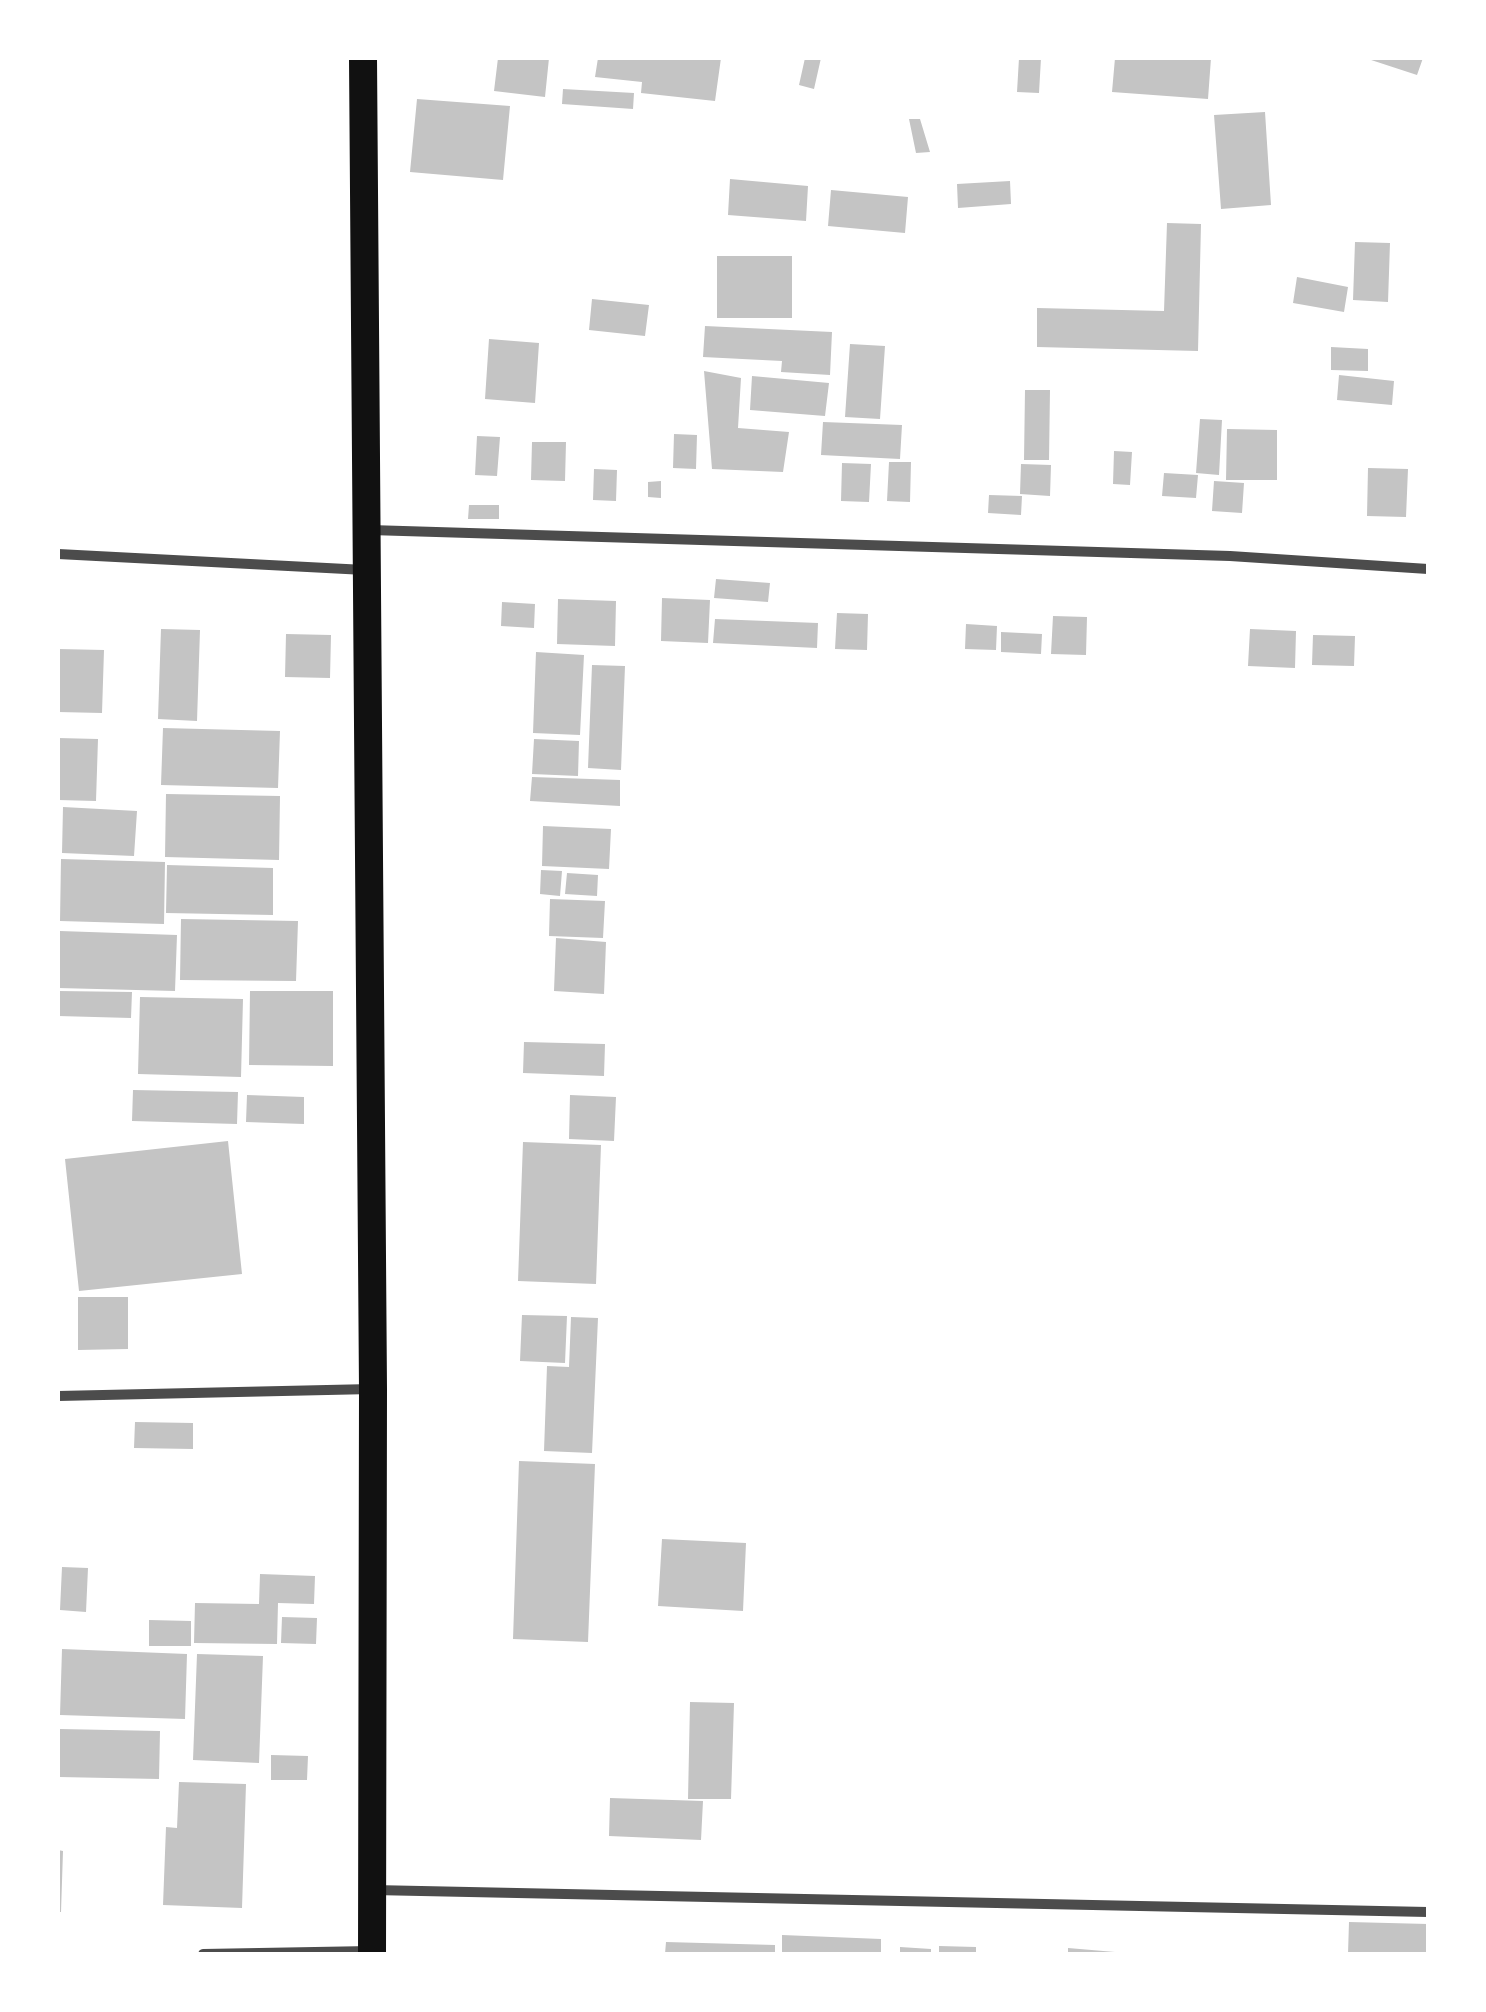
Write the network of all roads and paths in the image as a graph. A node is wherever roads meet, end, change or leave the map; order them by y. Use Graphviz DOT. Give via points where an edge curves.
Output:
graph roads {
  1 [pos="363,58"];
  2 [pos="366,530"];
  3 [pos="58,554"];
  4 [pos="1428,569"];
  5 [pos="366,570"];
  6 [pos="373,1389"];
  7 [pos="58,1396"];
  8 [pos="372,1890"];
  9 [pos="1428,1912"];
  10 [pos="372,1953"];
  11 [pos="203,1954"];
  1 -- 2 [label="highway"];
  2 -- 4 [label="street"];
  2 -- 5 [label="highway"];
  3 -- 5 [label="street"];
  5 -- 6 [label="highway"];
  6 -- 7 [label="street"];
  6 -- 8 [label="highway"];
  8 -- 9 [label="street"];
  8 -- 10 [label="highway"];
  10 -- 11 [label="street"];
}
